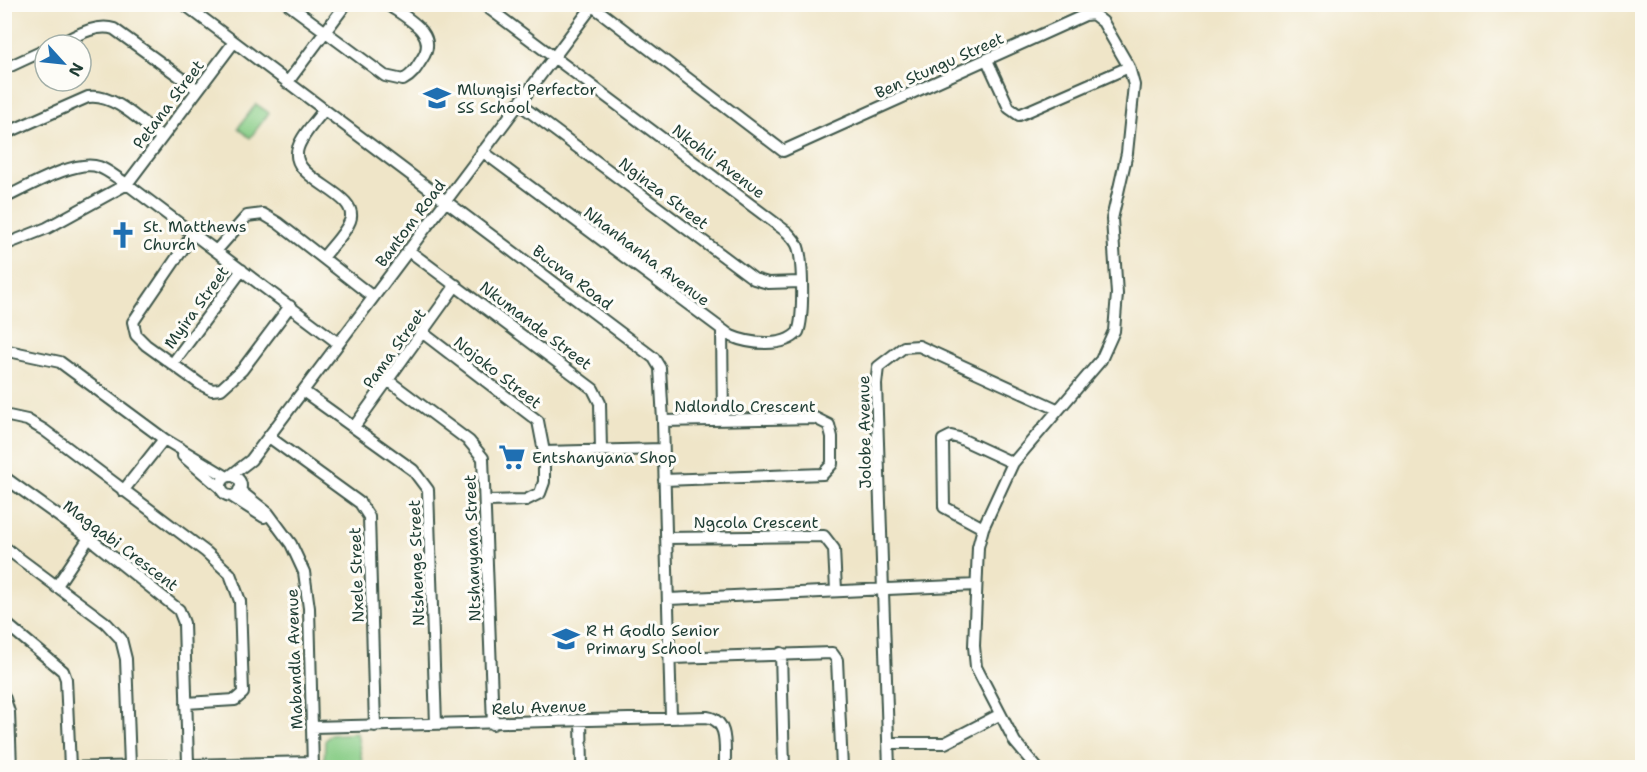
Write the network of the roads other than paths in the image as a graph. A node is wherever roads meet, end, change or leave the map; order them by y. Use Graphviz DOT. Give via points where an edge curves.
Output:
graph roads {
  1 [pos="184,4"];
  2 [pos="288,4"];
  3 [pos="346,4"];
  4 [pos="387,4"];
  5 [pos="483,4"];
  6 [pos="592,5"];
  7 [pos="326,32"];
  8 [pos="84,33"];
  9 [pos="234,42"];
  10 [pos="33,56"];
  11 [pos="553,57"];
  12 [pos="987,60"];
  13 [pos="1129,68"];
  14 [pos="4,69"];
  15 [pos="287,82"];
  16 [pos="197,89"];
  17 [pos="519,103"];
  18 [pos="324,110"];
  19 [pos="4,134"];
  20 [pos="161,137"];
  21 [pos="482,151"];
  22 [pos="127,184"];
  23 [pos="4,198"];
  24 [pos="446,199"];
  25 [pos="194,234"];
  26 [pos="4,245"];
  27 [pos="408,250"];
  28 [pos="216,251"];
  29 [pos="323,258"];
  30 [pos="242,270"];
  31 [pos="800,282"];
  32 [pos="456,285"];
  33 [pos="373,297"];
  34 [pos="290,306"];
  35 [pos="722,330"];
  36 [pos="423,333"];
  37 [pos="338,344"];
  38 [pos="4,350"];
  39 [pos="173,363"];
  40 [pos="389,381"];
  41 [pos="303,391"];
  42 [pos="1057,409"];
  43 [pos="4,415"];
  44 [pos="723,420"];
  45 [pos="663,421"];
  46 [pos="354,427"];
  47 [pos="269,437"];
  48 [pos="167,441"];
  49 [pos="662,449"];
  50 [pos="601,450"];
  51 [pos="544,452"];
  52 [pos="251,460"];
  53 [pos="1013,463"];
  54 [pos="228,476"];
  55 [pos="4,477"];
  56 [pos="664,480"];
  57 [pos="233,489"];
  58 [pos="123,491"];
  59 [pos="486,501"];
  60 [pos="983,528"];
  61 [pos="89,538"];
  62 [pos="666,538"];
  63 [pos="4,547"];
  64 [pos="976,585"];
  65 [pos="56,587"];
  66 [pos="884,589"];
  67 [pos="836,590"];
  68 [pos="669,599"];
  69 [pos="4,622"];
  70 [pos="781,652"];
  71 [pos="671,658"];
  72 [pos="4,696"];
  73 [pos="186,704"];
  74 [pos="999,715"];
  75 [pos="671,717"];
  76 [pos="581,720"];
  77 [pos="436,724"];
  78 [pos="493,724"];
  79 [pos="375,726"];
  80 [pos="312,727"];
  81 [pos="888,743"];
  82 [pos="188,764"];
  83 [pos="130,765"];
  84 [pos="313,765"];
  85 [pos="246,766"];
  86 [pos="70,767"];
  87 [pos="11,768"];
  88 [pos="62,768"];
  89 [pos="582,768"];
  90 [pos="725,768"];
  91 [pos="784,768"];
  92 [pos="842,768"];
  93 [pos="889,768"];
  94 [pos="1037,768"];
  1 -- 9 [label="street, Bucwa Road"];
  2 -- 7 [label="street"];
  3 -- 7 [label="street"];
  4 -- 7 [label="street" via="424,33 429,48 413,74 403,80 386,76"];
  5 -- 11 [label="street, Nkohli Avenue"];
  6 -- 11 [label="street, Bantom Road"];
  6 -- 12 [label="street, Ben Stungu Street" via="783,151"];
  7 -- 15 [label="street"];
  8 -- 16 [label="street" via="106,27 114,29"];
  9 -- 15 [label="street, Bucwa Road"];
  9 -- 16 [label="street, Petana Street"];
  10 -- 14 [label="street"];
  11 -- 17 [label="street, Bantom Road"];
  11 -- 31 [label="street, Nkohli Avenue" via="787,232 798,247"];
  12 -- 13 [label="street, Ben Stungu Street" via="1094,14 1104,22"];
  12 -- 13 [label="street" via="1009,108 1019,115"];
  13 -- 42 [label="street, Ben Stungu Street" via="1134,85 1132,121 1112,219 1117,294 1114,331 1101,360"];
  15 -- 18 [label="street, Bucwa Road"];
  16 -- 20 [label="street, Petana Street"];
  17 -- 21 [label="street, Bantom Road"];
  17 -- 31 [label="street, Nginza Street" via="754,279 768,283"];
  18 -- 24 [label="street, Bucwa Road"];
  18 -- 29 [label="street" via="297,149 298,162 349,206 351,216"];
  19 -- 20 [label="street" via="88,97 99,96"];
  20 -- 22 [label="street, Petana Street"];
  21 -- 24 [label="street, Bantom Road"];
  21 -- 35 [label="street, Nhanhanha Avenue"];
  22 -- 23 [label="street" via="100,167 80,165"];
  22 -- 25 [label="street"];
  22 -- 26 [label="street" via="47,228"];
  24 -- 27 [label="street, Bantom Road"];
  24 -- 45 [label="street, Bucwa Road" via="654,358 660,368"];
  25 -- 28 [label="street"];
  25 -- 39 [label="street" via="133,322 136,335"];
  27 -- 32 [label="street, Nkumande Street"];
  27 -- 33 [label="street, Bantom Road"];
  28 -- 29 [label="street" via="242,220 257,214 270,218"];
  28 -- 30 [label="street"];
  29 -- 33 [label="street"];
  30 -- 34 [label="street"];
  30 -- 39 [label="street, Myira Street"];
  31 -- 35 [label="street, Nkohli Avenue" via="800,324 791,338 752,343"];
  32 -- 36 [label="street, Pama Street"];
  32 -- 50 [label="street, Nkumande Street" via="593,389 600,403"];
  33 -- 37 [label="street, Bantom Road"];
  34 -- 37 [label="street"];
  34 -- 39 [label="street" via="227,387 207,388"];
  35 -- 44 [label="street"];
  36 -- 40 [label="street, Pama Street"];
  36 -- 51 [label="street, Nojoko Street" via="533,416 541,428"];
  37 -- 41 [label="street, Bantom Road"];
  38 -- 48 [label="street, Mabandla Avenue" via="60,362"];
  40 -- 46 [label="street, Pama Street"];
  40 -- 59 [label="street, Ntshanyana Street" via="481,453"];
  41 -- 46 [label="street, Ntshenge Street"];
  41 -- 47 [label="street, Bantom Road"];
  42 -- 53 [label="street, Ben Stungu Street"];
  42 -- 66 [label="street, Jolobe Avenue" via="919,346 904,347 878,367"];
  43 -- 58 [label="street" via="34,424"];
  44 -- 45 [label="street, Ndlondlo Crescent"];
  44 -- 56 [label="street, Ndlondlo Crescent" via="821,420 831,429 832,464 823,474"];
  45 -- 49 [label="street, Bucwa Road"];
  46 -- 77 [label="street, Ntshenge Street" via="413,470 428,490"];
  47 -- 52 [label="street, Bantom Road"];
  47 -- 79 [label="street, Nxele Street" via="360,503 369,517"];
  48 -- 54 [label="street, Mabandla Avenue"];
  48 -- 57 [label="street, Mabandla Avenue"];
  48 -- 58 [label="street"];
  49 -- 50 [label="street"];
  49 -- 56 [label="street, Bucwa Road"];
  50 -- 51 [label="street"];
  51 -- 59 [label="street, Nojoko Street" via="544,482 536,497"];
  52 -- 54 [label="street, Bantom Road"];
  52 -- 57 [label="street, Bantom Road"];
  53 -- 60 [label="street, Ben Stungu Street"];
  53 -- 60 [label="street" via="959,438 951,436 944,440 944,507"];
  54 -- 57 [label="street, Mabandla Avenue" via="236,478"];
  55 -- 61 [label="street, Magqabi Crescent"];
  56 -- 62 [label="street, Bucwa Road"];
  57 -- 80 [label="street, Mabandla Avenue" via="274,523 295,552 307,588"];
  58 -- 73 [label="street" via="221,565 238,591 242,617 242,696"];
  59 -- 78 [label="street, Ntshanyana Street"];
  60 -- 64 [label="street, Ben Stungu Street"];
  61 -- 65 [label="street"];
  61 -- 73 [label="street, Magqabi Crescent" via="179,610 184,623"];
  62 -- 67 [label="street, Ngcola Crescent" via="824,536 834,549"];
  62 -- 68 [label="street, Bucwa Road"];
  63 -- 65 [label="street"];
  64 -- 66 [label="street"];
  64 -- 74 [label="street, Ben Stungu Street" via="975,658"];
  65 -- 83 [label="street" via="122,639"];
  66 -- 67 [label="street"];
  66 -- 81 [label="street"];
  67 -- 68 [label="street"];
  68 -- 71 [label="street, Bucwa Road"];
  69 -- 86 [label="street" via="63,671"];
  70 -- 71 [label="street"];
  70 -- 91 [label="street"];
  70 -- 92 [label="street" via="832,653 837,660"];
  71 -- 75 [label="street, Bucwa Road"];
  72 -- 87 [label="street" via="9,711"];
  73 -- 82 [label="street, Magqabi Crescent"];
  74 -- 81 [label="street" via="945,742"];
  74 -- 94 [label="street, Ben Stungu Street"];
  75 -- 76 [label="street, Relu Avenue"];
  75 -- 90 [label="street, Relu Avenue" via="707,717 719,722 723,728"];
  76 -- 78 [label="street, Relu Avenue"];
  76 -- 89 [label="street"];
  77 -- 78 [label="street, Relu Avenue"];
  77 -- 79 [label="street, Relu Avenue"];
  79 -- 80 [label="street, Relu Avenue"];
  80 -- 84 [label="street, Mabandla Avenue"];
  81 -- 93 [label="street"];
  82 -- 83 [label="street"];
  82 -- 85 [label="street"];
  83 -- 86 [label="street"];
  84 -- 85 [label="street"];
  86 -- 88 [label="street"];
}
